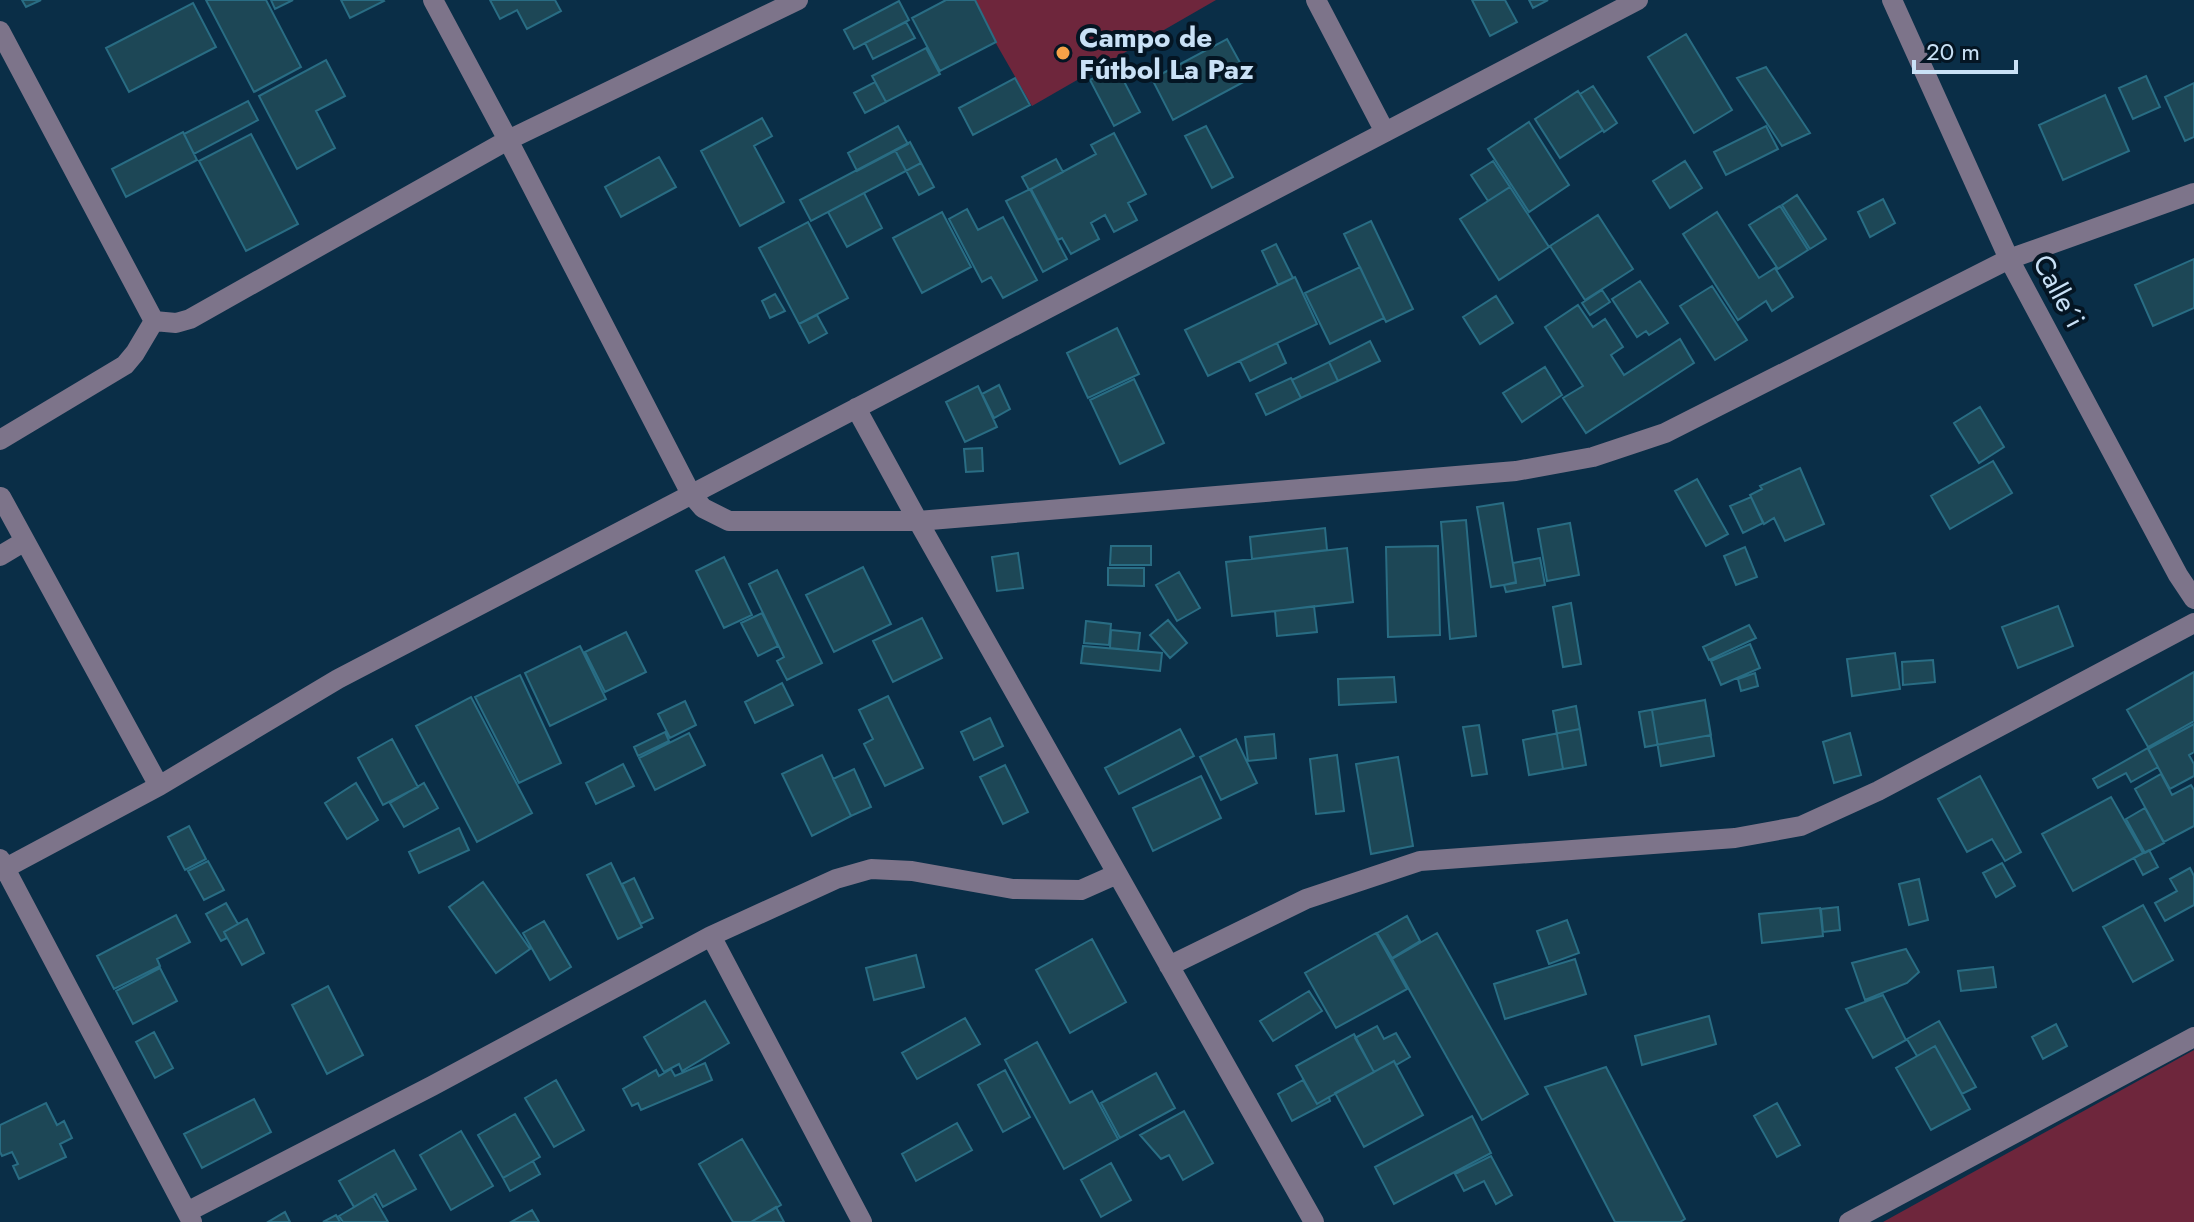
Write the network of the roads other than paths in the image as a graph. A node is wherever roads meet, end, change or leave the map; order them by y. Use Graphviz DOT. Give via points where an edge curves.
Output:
graph roads {
  1 [pos="433,0"];
  2 [pos="798,0"];
  3 [pos="1316,0"];
  4 [pos="1638,0"];
  5 [pos="1892,0"];
  6 [pos="0,31"];
  7 [pos="1385,132"];
  8 [pos="508,140"];
  9 [pos="2194,193"];
  10 [pos="2009,259"];
  11 [pos="154,321"];
  12 [pos="856,408"];
  13 [pos="0,440"];
  14 [pos="691,494"];
  15 [pos="1,497"];
  16 [pos="918,521"];
  17 [pos="25,541"];
  18 [pos="0,556"];
  19 [pos="2186,575"];
  20 [pos="2194,599"];
  21 [pos="2194,623"];
  22 [pos="159,786"];
  23 [pos="2,866"];
  24 [pos="1117,874"];
  25 [pos="711,936"];
  26 [pos="1169,966"];
  27 [pos="2194,1037"];
  28 [pos="190,1217"];
  29 [pos="862,1222"];
  30 [pos="1314,1222"];
  31 [pos="1849,1222"];
  1 -- 8 [label="street"];
  2 -- 8 [label="street"];
  3 -- 7 [label="street"];
  4 -- 7 [label="street"];
  5 -- 10 [label="street, Calle´i"];
  6 -- 11 [label="street"];
  7 -- 12 [label="street"];
  8 -- 11 [label="street" via="190,319"];
  8 -- 14 [label="street"];
  9 -- 10 [label="street"];
  10 -- 16 [label="street" via="1665,433 1593,457 1516,471"];
  10 -- 19 [label="street, Calle´i"];
  11 -- 13 [label="street" via="125,365"];
  12 -- 14 [label="street"];
  12 -- 16 [label="street"];
  14 -- 16 [label="street" via="703,508 729,521"];
  14 -- 22 [label="street" via="338,679"];
  15 -- 17 [label="street"];
  16 -- 24 [label="street"];
  17 -- 18 [label="street"];
  17 -- 22 [label="street"];
  19 -- 20 [label="street, Calle´i"];
  21 -- 26 [label="street" via="1878,791 1801,826 1735,838 1420,861 1306,899"];
  22 -- 23 [label="street"];
  23 -- 28 [label="street"];
  24 -- 25 [label="street" via="1081,890 1040,890 871,869 836,879"];
  24 -- 26 [label="street"];
  25 -- 28 [label="street"];
  25 -- 29 [label="street"];
  26 -- 30 [label="street"];
  27 -- 31 [label="street"];
}
